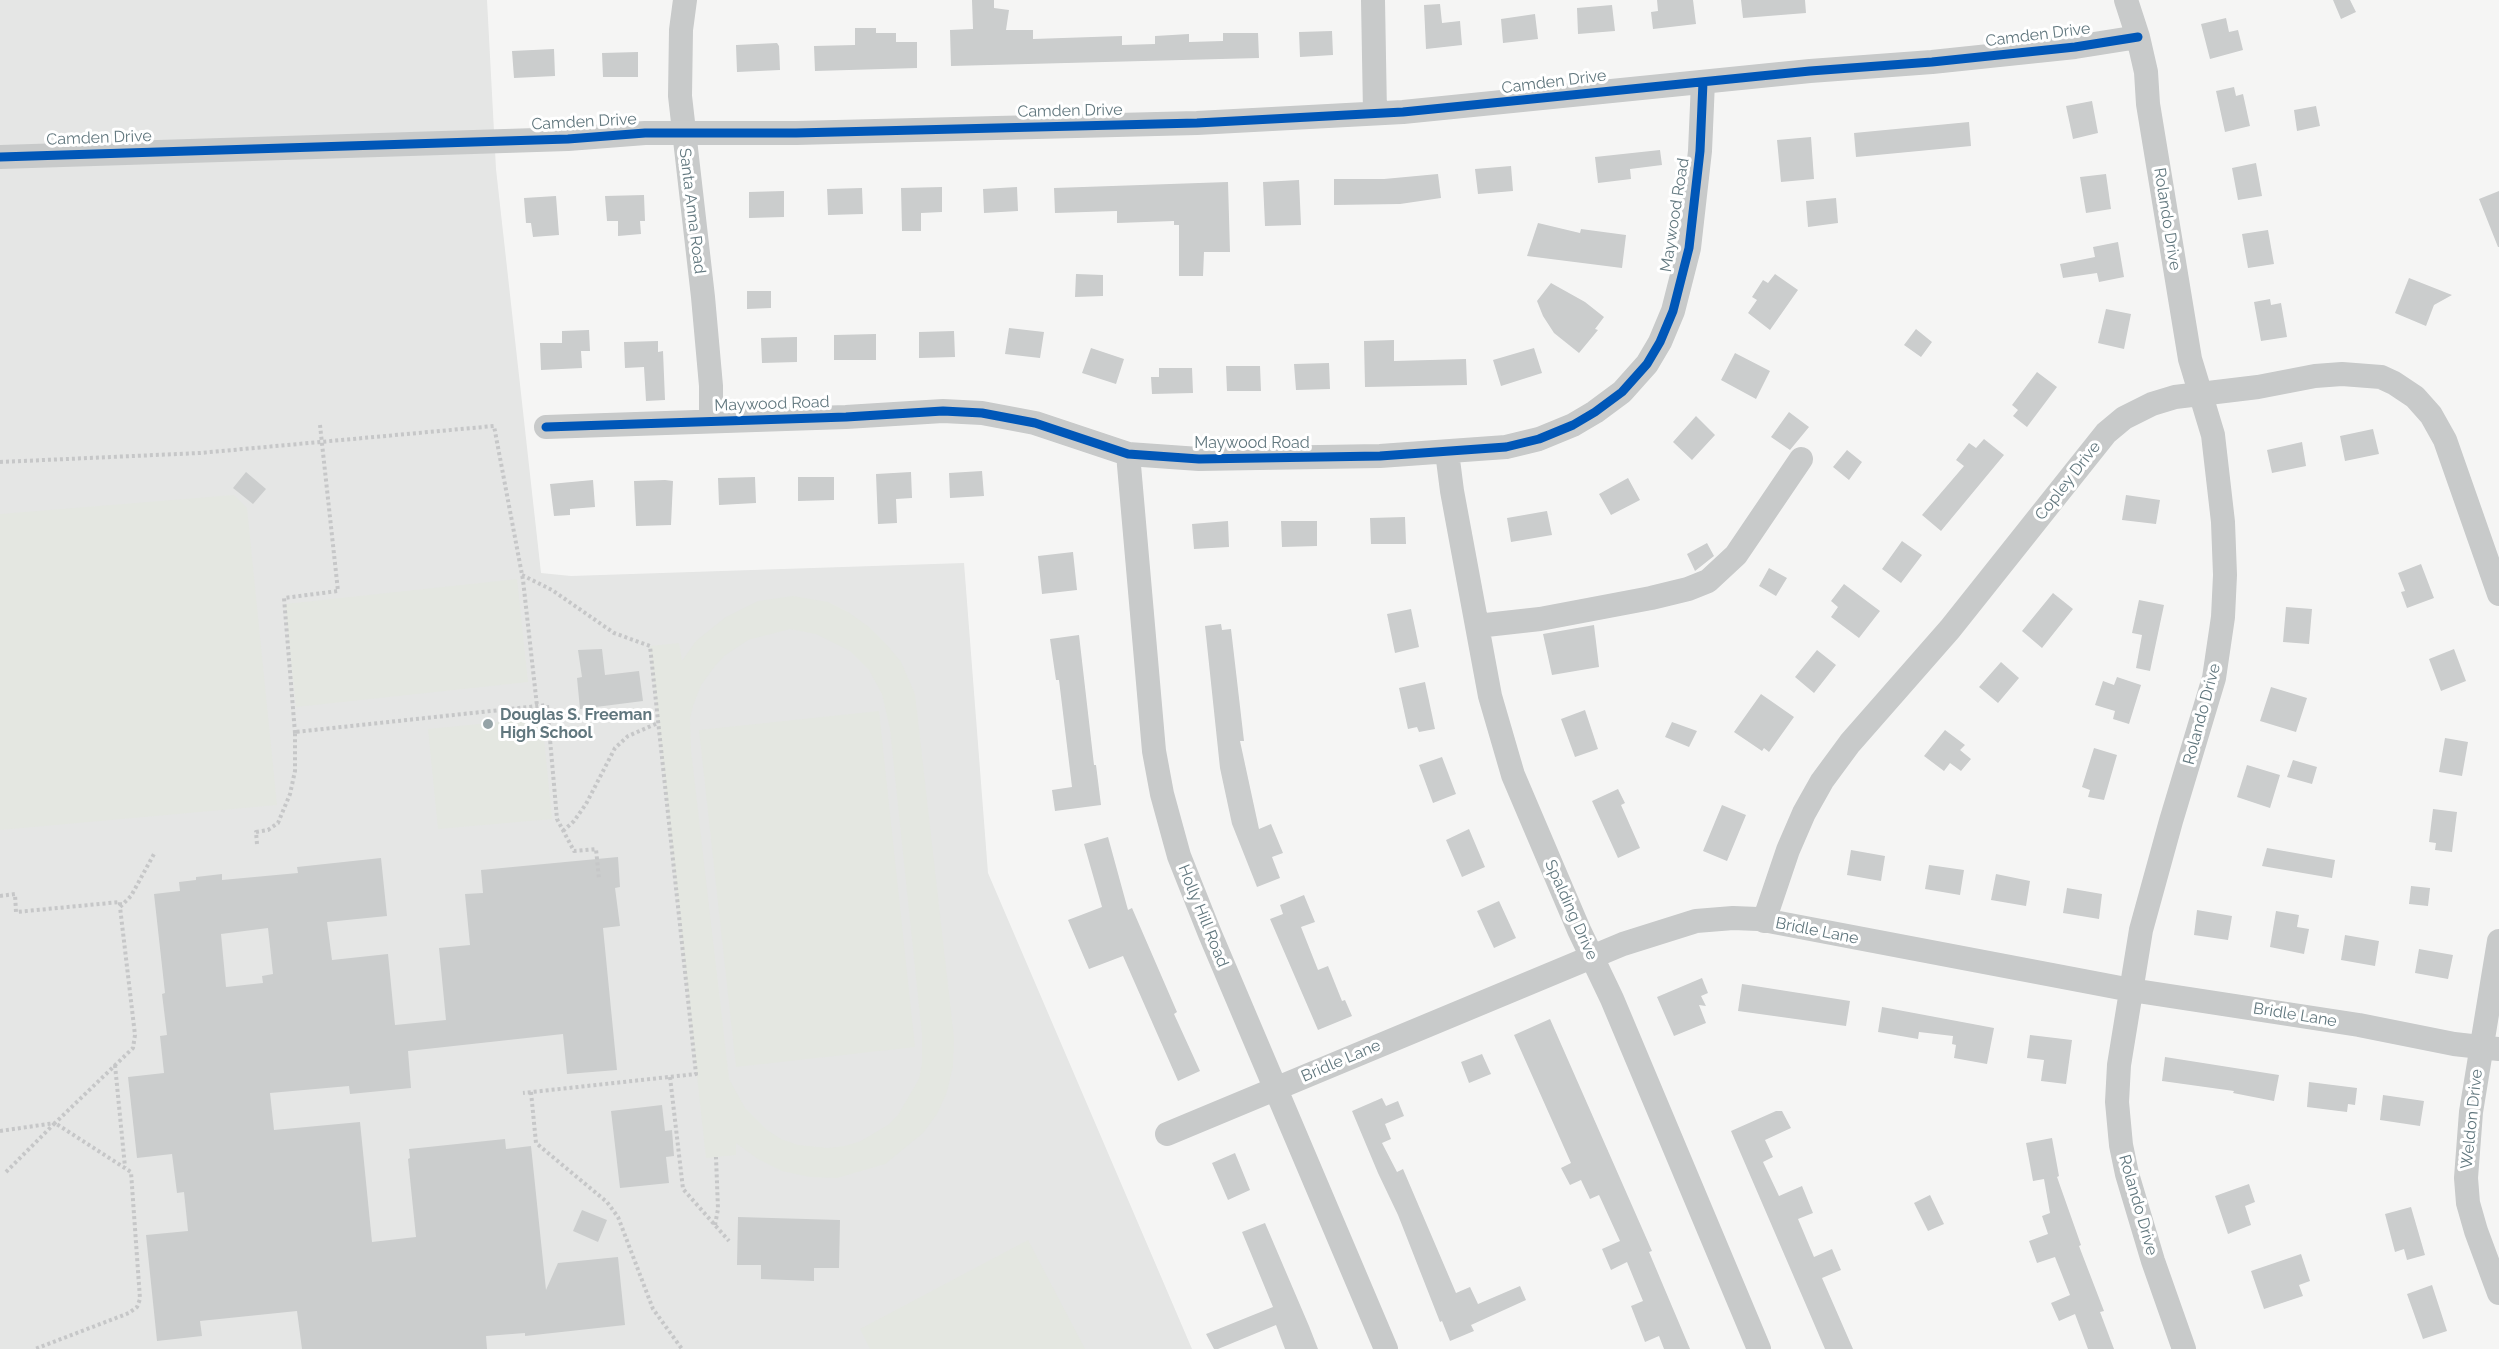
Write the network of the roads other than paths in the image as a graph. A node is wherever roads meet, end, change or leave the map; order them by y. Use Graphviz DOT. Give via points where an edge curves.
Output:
graph roads {
  1 [pos="685,0"];
  2 [pos="1373,0"];
  3 [pos="2126,0"];
  4 [pos="2138,37"];
  5 [pos="1703,82"];
  6 [pos="1376,113"];
  7 [pos="683,134"];
  8 [pos="0,157"];
  9 [pos="2201,395"];
  10 [pos="711,421"];
  11 [pos="546,427"];
  12 [pos="1447,452"];
  13 [pos="1128,454"];
  14 [pos="1802,459"];
  15 [pos="2499,594"];
  16 [pos="1477,626"];
  17 [pos="1764,921"];
  18 [pos="2499,941"];
  19 [pos="1592,957"];
  20 [pos="2131,990"];
  21 [pos="2490,1048"];
  22 [pos="1276,1088"];
  23 [pos="1167,1134"];
  24 [pos="2499,1293"];
  25 [pos="1386,1349"];
  26 [pos="1759,1349"];
  27 [pos="2184,1349"];
  1 -- 7 [label="street, Santa Anna Road" via="680,85"];
  2 -- 6 [label="street"];
  3 -- 4 [label="street, Rolando Drive"];
  4 -- 5 [label="street, Camden Drive" via="1980,57"];
  4 -- 9 [label="street, Rolando Drive" via="2190,359"];
  5 -- 6 [label="street, Camden Drive"];
  5 -- 12 [label="street, Maywood Road" via="1689,248 1673,311 1647,364 1622,392 1573,425 1506,447"];
  6 -- 7 [label="street, Camden Drive" via="1197,123"];
  7 -- 8 [label="street, Camden Drive"];
  7 -- 10 [label="street, Santa Anna Road" via="703,297"];
  9 -- 15 [label="street, Copley Drive" via="2342,374 2394,382 2431,415 2445,440"];
  9 -- 17 [label="street, Copley Drive" via="2175,397 2124,418 2074,471 1950,629 1850,743 1822,781 1788,850"];
  9 -- 20 [label="street, Rolando Drive" via="2213,435 2223,522 2223,617 2214,678 2141,930"];
  10 -- 11 [label="street, Maywood Road"];
  10 -- 13 [label="street, Maywood Road" via="942,411 982,413 1035,423"];
  12 -- 13 [label="street, Maywood Road" via="1199,459"];
  12 -- 16 [label="street, Spalding Drive"];
  13 -- 22 [label="street, Holly Hill Road" via="1154,751 1162,794 1192,890"];
  14 -- 16 [label="street" via="1736,555 1708,581 1651,598 1540,619"];
  16 -- 19 [label="street, Spalding Drive" via="1490,696 1513,775"];
  17 -- 19 [label="street, Bridle Lane" via="1696,921"];
  17 -- 20 [label="street, Bridle Lane"];
  18 -- 21 [label="street, Weldon Drive"];
  19 -- 22 [label="street, Bridle Lane"];
  19 -- 26 [label="street, Spalding Drive"];
  20 -- 21 [label="street, Bridle Lane"];
  20 -- 27 [label="street, Rolando Drive" via="2119,1065 2121,1145 2153,1261"];
  21 -- 24 [label="street, Weldon Drive" via="2471,1112 2466,1178 2476,1231"];
  22 -- 23 [label="street, Bridle Lane"];
  22 -- 25 [label="street, Holly Hill Road"];
}
